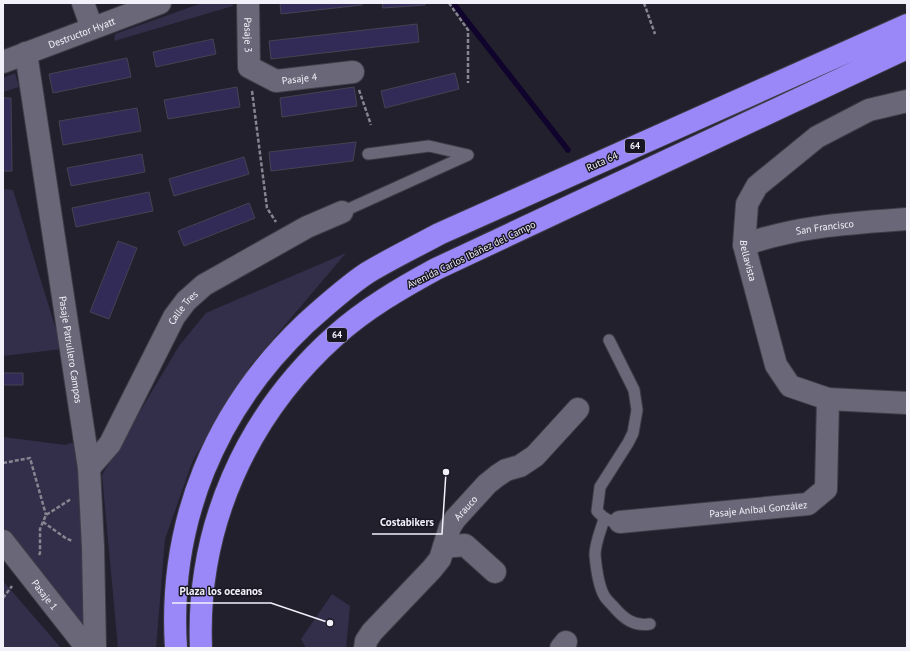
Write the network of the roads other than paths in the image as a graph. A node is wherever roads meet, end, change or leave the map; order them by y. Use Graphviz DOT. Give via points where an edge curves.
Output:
graph roads {
  1 [pos="83,3"];
  2 [pos="160,3"];
  3 [pos="248,3"];
  4 [pos="907,25"];
  5 [pos="92,28"];
  6 [pos="907,48"];
  7 [pos="26,53"];
  8 [pos="3,62"];
  9 [pos="249,67"];
  10 [pos="353,72"];
  11 [pos="907,101"];
  12 [pos="368,154"];
  13 [pos="342,212"];
  14 [pos="907,219"];
  15 [pos="744,245"];
  16 [pos="609,340"];
  17 [pos="828,399"];
  18 [pos="907,403"];
  19 [pos="578,409"];
  20 [pos="89,478"];
  21 [pos="612,520"];
  22 [pos="3,541"];
  23 [pos="444,547"];
  24 [pos="495,572"];
  25 [pos="650,624"];
  26 [pos="87,648"];
  27 [pos="95,648"];
  28 [pos="176,648"];
  29 [pos="200,648"];
  30 [pos="365,648"];
  1 -- 5 [label="street"];
  2 -- 5 [label="street, Destructor Hyatt"];
  3 -- 9 [label="street, Pasaje 3"];
  4 -- 28 [label="highway, Ruta 64 / 64" via="439,234 367,273 323,308 275,354 254,380 218,437 204,468 184,531 178,563 174,627"];
  5 -- 7 [label="street, Destructor Hyatt"];
  6 -- 29 [label="highway, Avenida Carlos Ibáñez del Campo / 64" via="436,269 390,296 336,335 301,370 266,415 228,487 208,554 200,621"];
  7 -- 8 [label="street, Destructor Hyatt"];
  7 -- 20 [label="street, Pasaje Patrullero Campos"];
  9 -- 10 [label="street, Pasaje 4" via="276,81"];
  11 -- 15 [label="street, Bellavista" via="868,110 816,138 757,186 747,204"];
  12 -- 13 [label="lane" via="429,146 468,155"];
  13 -- 20 [label="street, Calle Tres" via="307,227 204,285 186,300 174,317 110,444"];
  14 -- 15 [label="street, San Francisco" via="847,223 792,231"];
  15 -- 17 [label="street, Bellavista" via="776,365 790,386"];
  16 -- 21 [label="lane" via="634,390 637,410 633,433 600,487 597,511"];
  17 -- 18 [label="street, Bellavista"];
  17 -- 21 [label="street, Pasaje Aníbal González" via="826,489 808,504"];
  19 -- 23 [label="street, Arauco" via="535,456 520,466 506,470 487,484 455,519"];
  20 -- 27 [label="street, Pasaje Patrullero Campos"];
  21 -- 25 [label="lane" via="598,538 595,554 604,597 628,621 642,625"];
  22 -- 26 [label="street, Pasaje 1"];
  23 -- 24 [label="street" via="465,545"];
  23 -- 30 [label="street, Arauco" via="440,559 432,569 372,632"];
}
